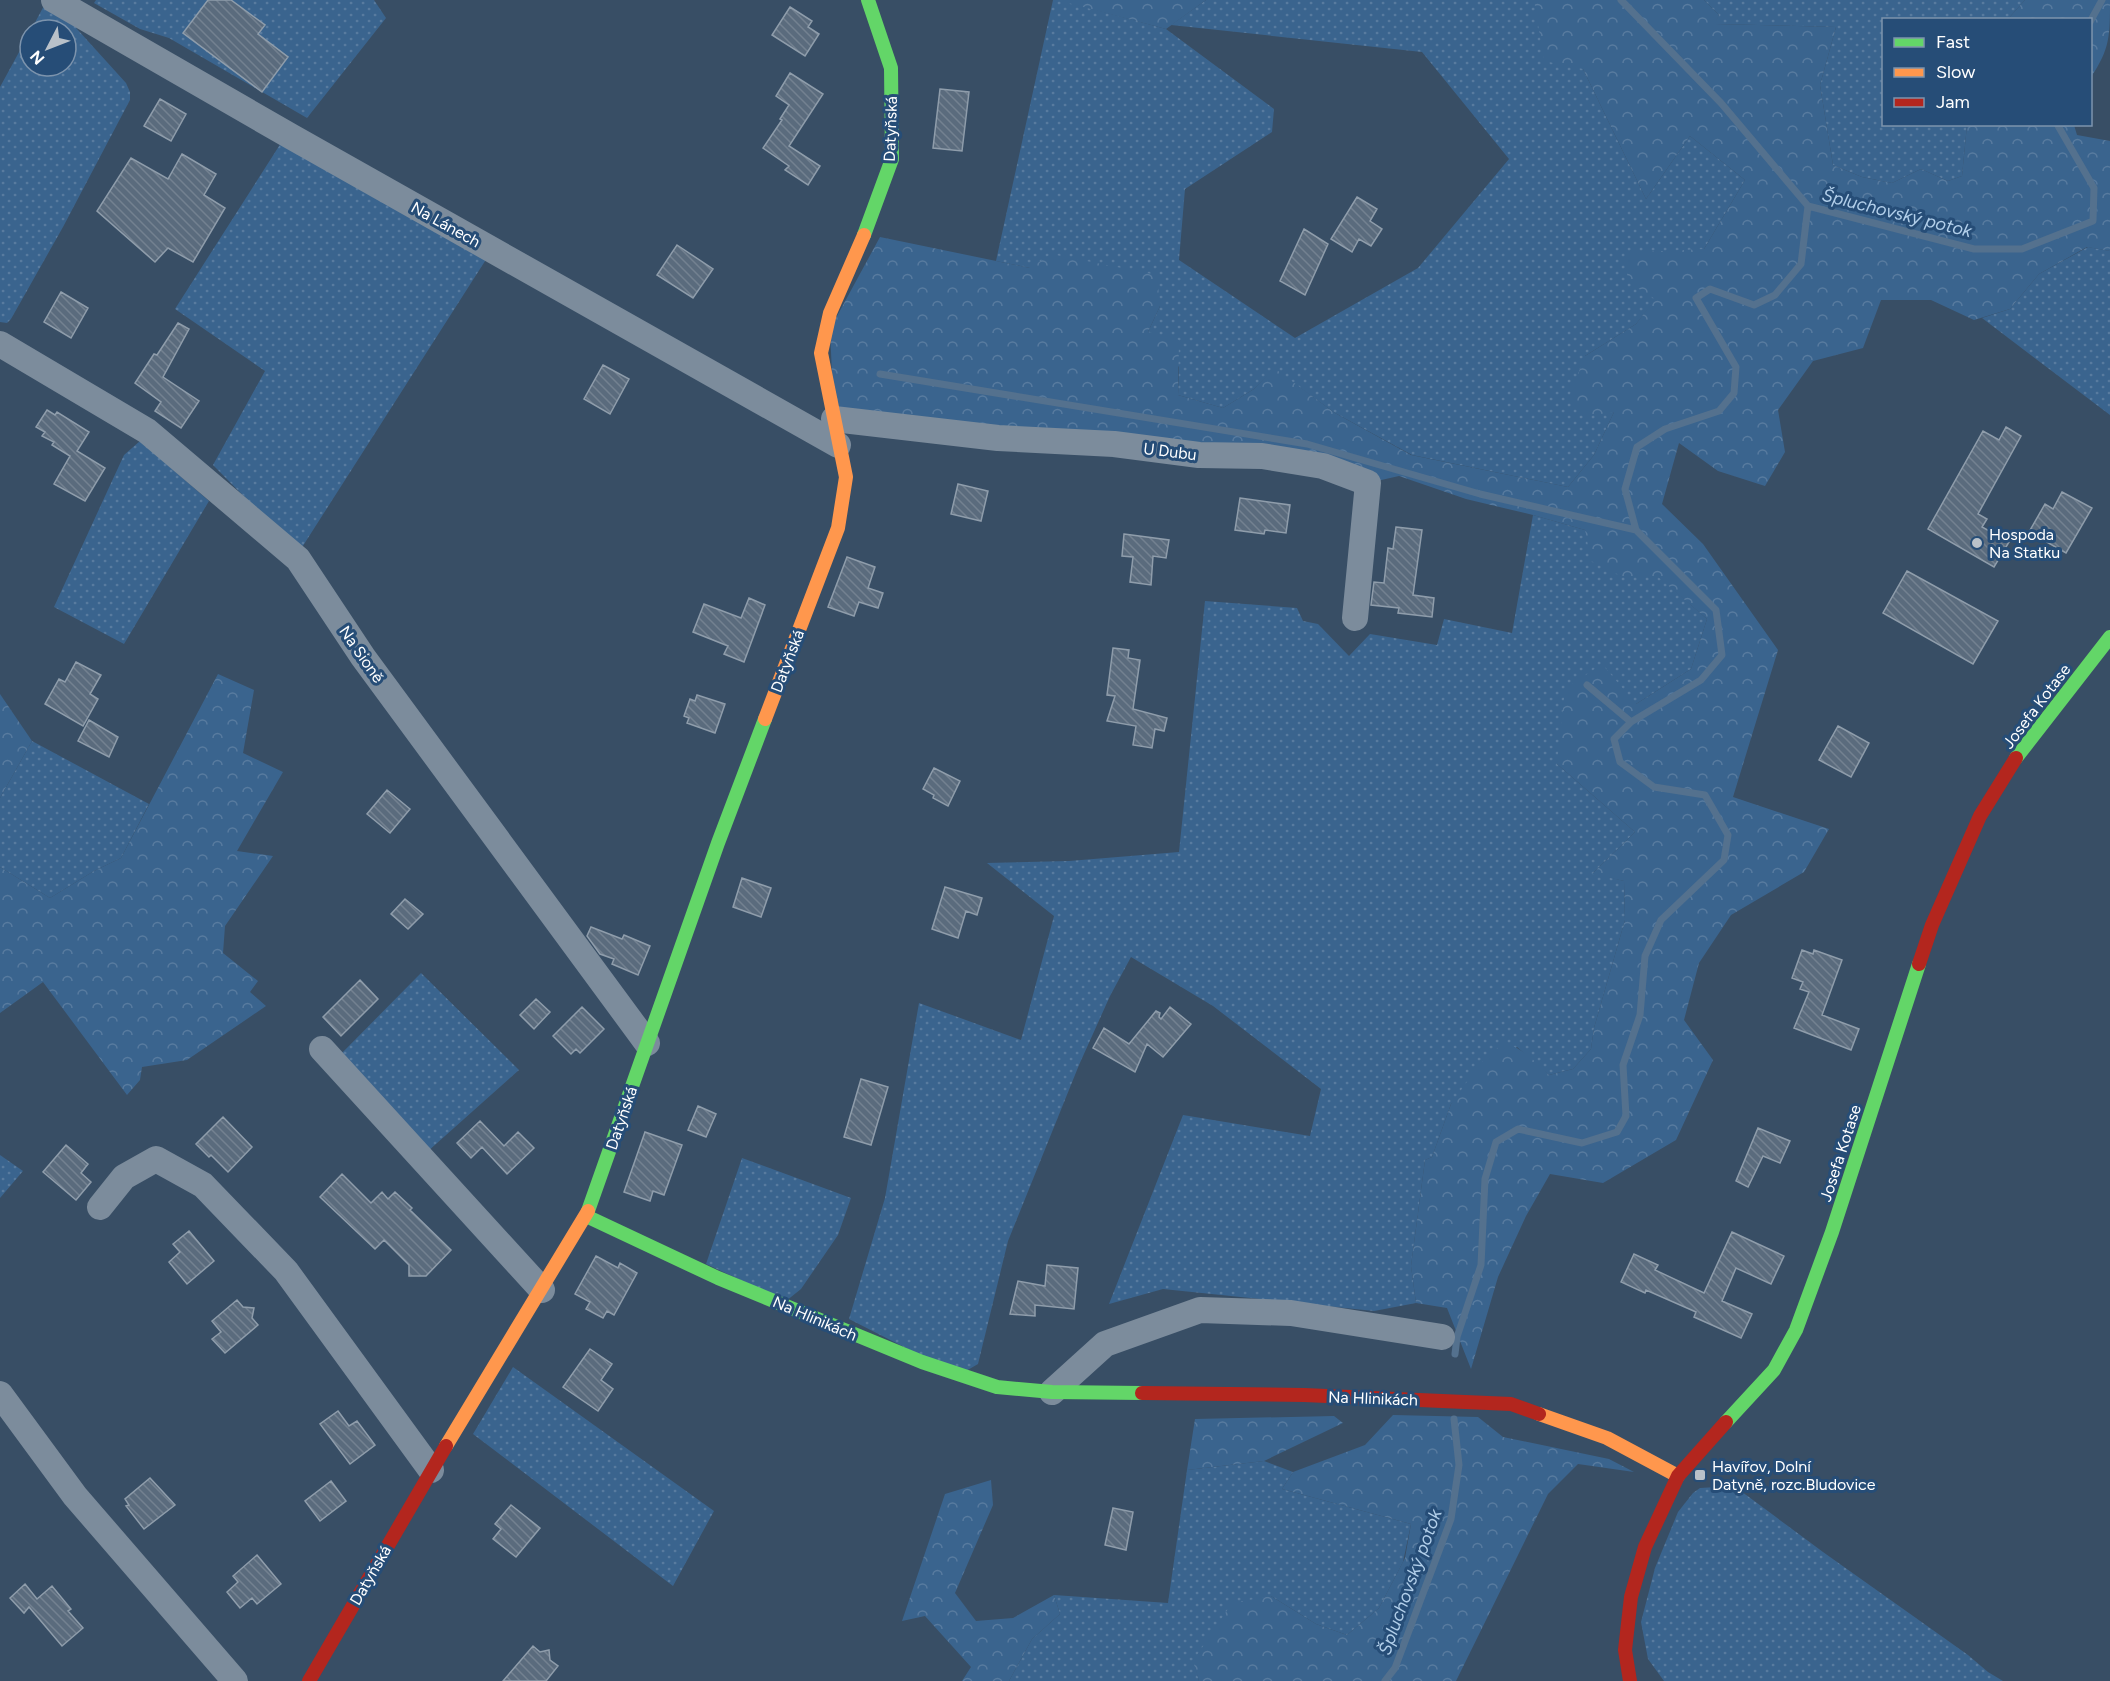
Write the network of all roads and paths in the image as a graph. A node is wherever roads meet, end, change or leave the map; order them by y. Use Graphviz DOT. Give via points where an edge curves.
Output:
graph roads {
  1 [pos="54,0"];
  2 [pos="850,0"];
  3 [pos="870,7"];
  4 [pos="0,344"];
  5 [pos="834,420"];
  6 [pos="838,445"];
  7 [pos="1355,618"];
  8 [pos="2110,637"];
  9 [pos="647,1043"];
  10 [pos="322,1049"];
  11 [pos="100,1207"];
  12 [pos="586,1216"];
  13 [pos="542,1290"];
  14 [pos="1442,1337"];
  15 [pos="1053,1392"];
  16 [pos="0,1394"];
  17 [pos="431,1470"];
  18 [pos="1678,1476"];
  19 [pos="235,1681"];
  20 [pos="309,1681"];
  21 [pos="1630,1681"];
  1 -- 6 [label="street, Na Lánech"];
  2 -- 3 [label="street, Datyňská"];
  3 -- 5 [label="street, Datyňská" via="891,68 892,159 830,313 820,353"];
  4 -- 9 [label="street, Na Sioně" via="147,431 297,558 363,657"];
  5 -- 6 [label="street, Datyňská"];
  5 -- 7 [label="street, U Dubu" via="1199,455 1262,456 1323,466 1368,483"];
  6 -- 9 [label="street, Datyňská" via="846,477 838,528"];
  8 -- 18 [label="street, Josefa Kotase" via="2016,758 1980,816 1932,925 1796,1330 1774,1370"];
  9 -- 12 [label="street, Datyňská"];
  10 -- 13 [label="street"];
  11 -- 17 [label="street" via="124,1177 156,1159 203,1185 286,1271"];
  12 -- 13 [label="street, Datyňská"];
  12 -- 15 [label="street, Na Hlinikách" via="718,1278 922,1362 997,1388"];
  13 -- 17 [label="street, Datyňská"];
  14 -- 15 [label="street" via="1291,1313 1200,1310 1105,1344"];
  15 -- 18 [label="street, Na Hlinikách" via="1304,1395 1511,1404 1607,1438"];
  16 -- 19 [label="street" via="75,1496"];
  17 -- 20 [label="street, Datyňská"];
  18 -- 21 [label="street, Josefa Kotase" via="1645,1547 1631,1597 1625,1650"];
}
